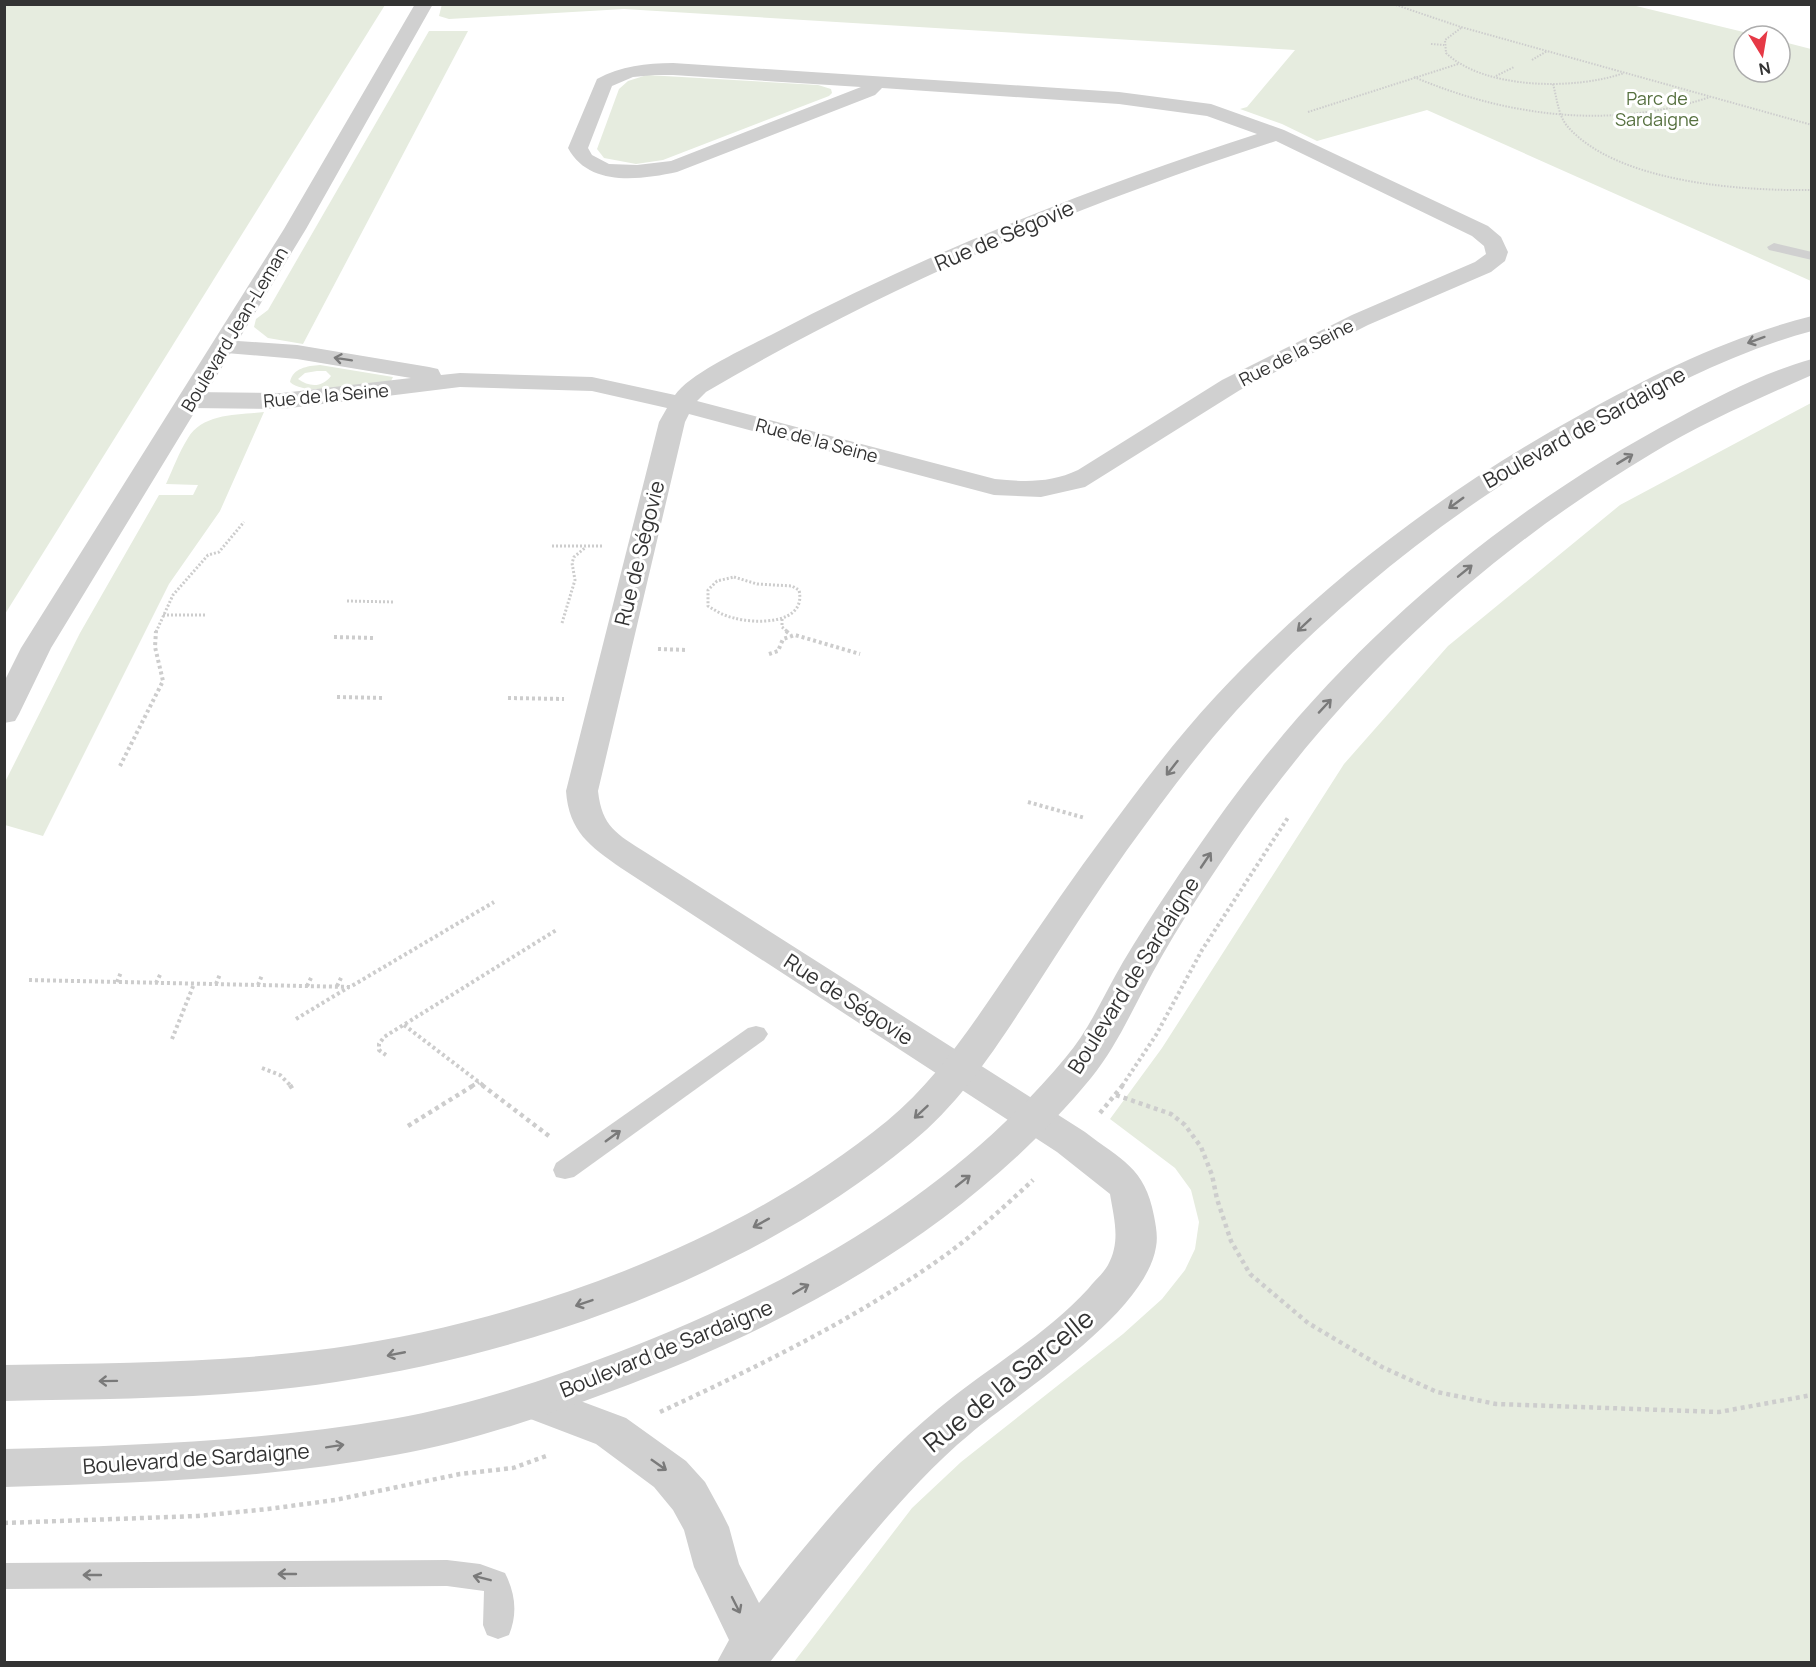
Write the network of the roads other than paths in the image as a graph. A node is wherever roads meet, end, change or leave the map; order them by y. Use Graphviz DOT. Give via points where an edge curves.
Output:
graph roads {
  1 [pos="424,4"];
  2 [pos="877,82"];
  3 [pos="1277,134"];
  4 [pos="1774,247"];
  5 [pos="1812,256"];
  6 [pos="1812,323"];
  7 [pos="223,347"];
  8 [pos="1812,366"];
  9 [pos="460,380"];
  10 [pos="191,400"];
  11 [pos="681,404"];
  12 [pos="36,648"];
  13 [pos="4,684"];
  14 [pos="4,714"];
  15 [pos="756,1034"];
  16 [pos="960,1068"];
  17 [pos="1034,1117"];
  18 [pos="565,1170"];
  19 [pos="4,1383"];
  20 [pos="535,1402"];
  21 [pos="4,1468"];
  22 [pos="4,1576"];
  23 [pos="498,1625"];
  24 [pos="748,1653"];
  1 -- 7 [label="street, Boulevard Jean-Leman" via="296,229"];
  2 -- 2 [label="street, Rue de la Seine" via="673,69 635,71 604,83 578,148 585,160 603,168 631,172 661,170 868,91"];
  2 -- 3 [label="street, Rue de la Seine" via="1162,102 1226,114"];
  3 -- 11 [label="street, Rue de Ségovie" via="1100,195 943,260 712,378"];
  3 -- 11 [label="street, Rue de la Seine" via="1480,231 1495,244 1497,256 1483,267 1400,301 1269,365 1194,406 1087,476 1054,488 994,487"];
  4 -- 5 [label="lane"];
  6 -- 16 [label="street, Boulevard de Sardaigne, one-way" via="1753,341 1694,366 1560,436 1418,529 1327,604 1240,689 1176,762 1110,850"];
  9 -- 7 [label="street, Rue de la Seine, one-way" via="297,352"];
  7 -- 10 [label="street, Boulevard Jean-Leman"];
  17 -- 8 [label="street, Boulevard de Sardaigne, one-way" via="1079,1067 1181,897 1259,784 1306,727 1402,627 1517,530 1607,470 1727,403"];
  9 -- 10 [label="street, Rue de la Seine" via="282,401"];
  9 -- 11 [label="street, Rue de la Seine" via="592,384"];
  10 -- 12 [label="street, Boulevard Jean-Leman"];
  11 -- 16 [label="street, Rue de Ségovie" via="669,432 582,791 582,809 589,826 633,860"];
  12 -- 13 [label="street, Boulevard Jean-Leman"];
  12 -- 14 [label="street, Boulevard Jean-Leman"];
  18 -- 15 [label="lane, one-way"];
  16 -- 17 [label="street, Rue de Ségovie"];
  16 -- 19 [label="street, Boulevard de Sardaigne, one-way" via="901,1130 788,1208 635,1284 543,1316 413,1351 339,1364 178,1379"];
  20 -- 17 [label="street, Boulevard de Sardaigne, one-way" via="656,1357 784,1299 908,1223 968,1177"];
  17 -- 24 [label="street, Rue de la Sarcelle" via="1124,1183 1136,1221 1136,1249 1131,1263 1112,1292 1085,1320 953,1422 904,1467"];
  21 -- 20 [label="street, Boulevard de Sardaigne, one-way" via="210,1461 312,1450 467,1421"];
  20 -- 24 [label="street, Rue de la Sarcelle, one-way" via="611,1431 670,1473 689,1496 706,1527"];
  23 -- 22 [label="lane, one-way" via="500,1594 495,1582 480,1576"];
}
